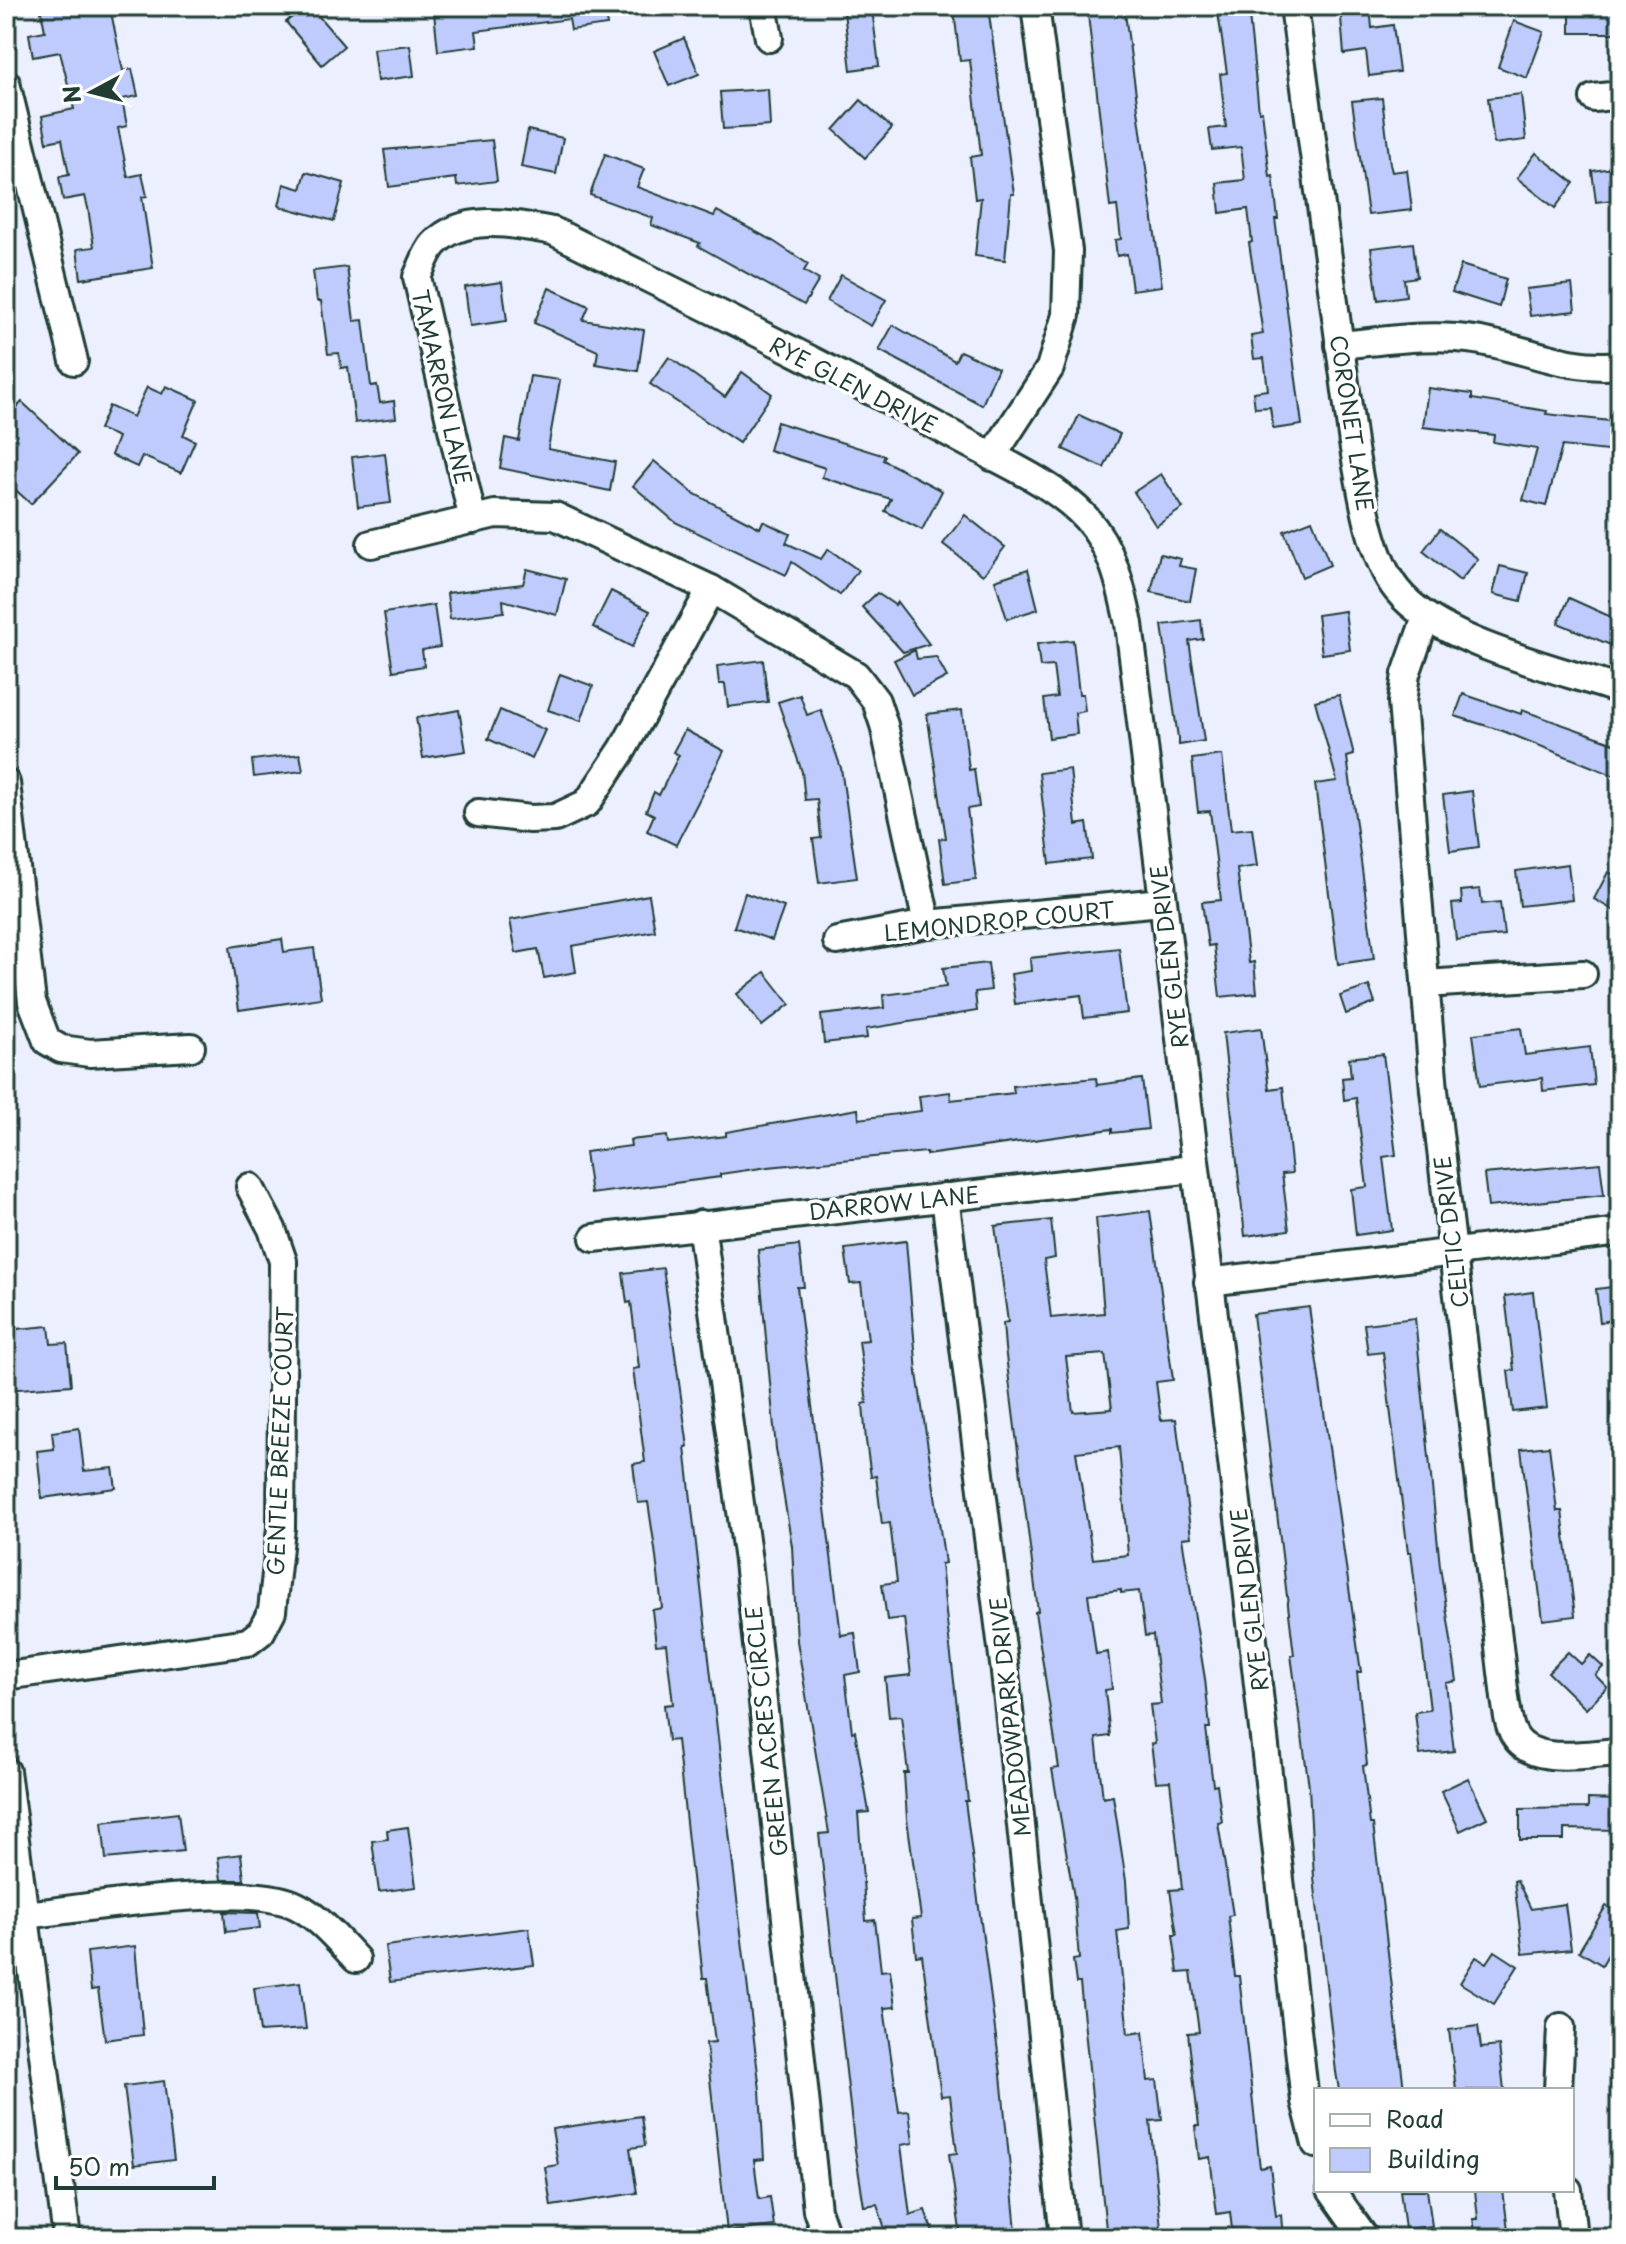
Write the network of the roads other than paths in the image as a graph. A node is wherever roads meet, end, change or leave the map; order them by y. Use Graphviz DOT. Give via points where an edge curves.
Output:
graph roads {
  1 [pos="763,6"];
  2 [pos="1035,6"];
  3 [pos="1294,6"];
  4 [pos="769,38"];
  5 [pos="6,83"];
  6 [pos="1620,95"];
  7 [pos="1594,98"];
  8 [pos="427,257"];
  9 [pos="1339,345"];
  10 [pos="74,361"];
  11 [pos="1620,365"];
  12 [pos="992,457"];
  13 [pos="473,520"];
  14 [pos="371,544"];
  15 [pos="711,589"];
  16 [pos="1426,617"];
  17 [pos="1620,690"];
  18 [pos="6,783"];
  19 [pos="478,813"];
  20 [pos="1162,902"];
  21 [pos="927,924"];
  22 [pos="837,941"];
  23 [pos="1583,974"];
  24 [pos="1425,984"];
  25 [pos="191,1047"];
  26 [pos="1193,1169"];
  27 [pos="250,1187"];
  28 [pos="945,1197"];
  29 [pos="701,1224"];
  30 [pos="1620,1232"];
  31 [pos="594,1238"];
  32 [pos="1452,1251"];
  33 [pos="1208,1282"];
  34 [pos="6,1676"];
  35 [pos="1620,1752"];
  36 [pos="6,1771"];
  37 [pos="24,1915"];
  38 [pos="356,1959"];
  39 [pos="1561,2027"];
  40 [pos="1558,2088"];
  41 [pos="1314,2136"];
  42 [pos="1332,2192"];
  43 [pos="1568,2192"];
  44 [pos="67,2238"];
  45 [pos="827,2238"];
  46 [pos="1064,2238"];
  47 [pos="1365,2238"];
  48 [pos="1573,2238"];
  1 -- 4 [label="street"];
  2 -- 12 [label="street" via="1068,251 1066,315 1050,368"];
  3 -- 9 [label="street, CORONET LANE"];
  5 -- 10 [label="street"];
  6 -- 7 [label="street"];
  8 -- 12 [label="street, RYE GLEN DRIVE" via="451,232 471,225 502,221 553,231"];
  8 -- 13 [label="street, TAMARRON LANE" via="417,277"];
  9 -- 11 [label="street" via="1437,337 1477,340 1552,362 1595,368"];
  9 -- 16 [label="street, CORONET LANE" via="1365,507 1383,565 1397,590"];
  12 -- 20 [label="street, RYE GLEN DRIVE" via="1032,477 1086,517 1107,547 1129,624"];
  13 -- 14 [label="street"];
  13 -- 15 [label="street" via="495,514 555,516"];
  15 -- 19 [label="street" via="623,749 587,803 555,818"];
  15 -- 21 [label="street" via="856,675 876,701"];
  16 -- 17 [label="street, CORONET LANE" via="1452,632"];
  16 -- 24 [label="street, CELTIC DRIVE" via="1402,702"];
  18 -- 25 [label="street" via="32,1002 47,1041 90,1053"];
  20 -- 21 [label="street, LEMONDROP COURT"];
  20 -- 26 [label="street, RYE GLEN DRIVE"];
  21 -- 22 [label="street, LEMONDROP COURT"];
  23 -- 24 [label="street"];
  24 -- 32 [label="street, CELTIC DRIVE"];
  26 -- 28 [label="street, DARROW LANE"];
  26 -- 33 [label="street, RYE GLEN DRIVE"];
  27 -- 34 [label="street, GENTLE BREEZE COURT" via="283,1261 281,1528 272,1611 261,1632 248,1642"];
  28 -- 29 [label="street, DARROW LANE"];
  28 -- 46 [label="street, MEADOWPARK DRIVE" via="1007,1688"];
  29 -- 31 [label="street, DARROW LANE"];
  29 -- 45 [label="street, GREEN ACRES CIRCLE" via="748,1561 815,2194"];
  30 -- 32 [label="street"];
  32 -- 33 [label="street"];
  32 -- 35 [label="street, CELTIC DRIVE" via="1513,1733 1523,1747 1541,1754"];
  33 -- 41 [label="street, RYE GLEN DRIVE" via="1305,2101"];
  36 -- 37 [label="street"];
  37 -- 38 [label="street" via="150,1900 268,1898 297,1905"];
  37 -- 44 [label="street"];
  39 -- 40 [label="street"];
  42 -- 47 [label="street"];
  43 -- 48 [label="street"];
}
